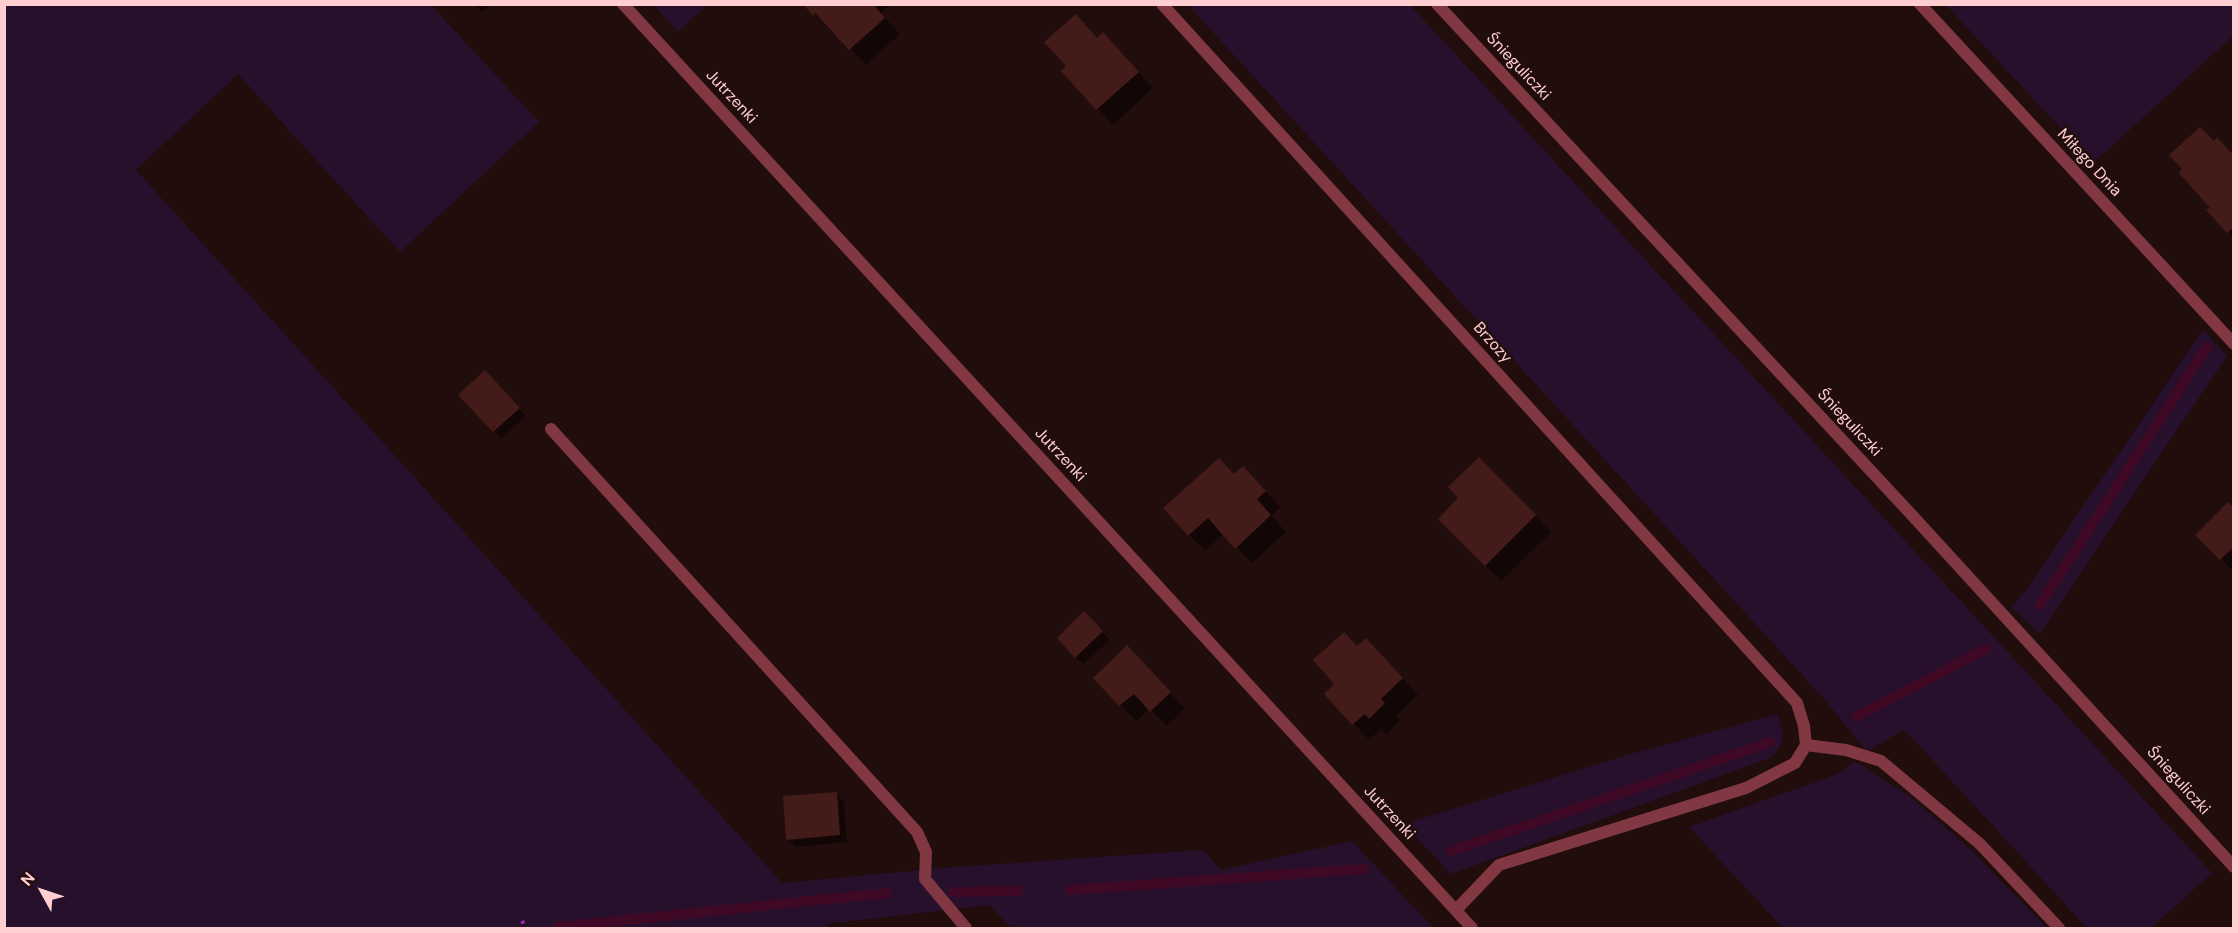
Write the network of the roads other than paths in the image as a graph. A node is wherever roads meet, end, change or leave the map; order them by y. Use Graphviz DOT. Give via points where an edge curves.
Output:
graph roads {
  1 [pos="623,4"];
  2 [pos="1162,4"];
  3 [pos="1437,4"];
  4 [pos="1920,4"];
  5 [pos="2234,344"];
  6 [pos="552,429"];
  7 [pos="1806,745"];
  8 [pos="2234,867"];
  9 [pos="1456,910"];
  10 [pos="966,928"];
  11 [pos="1472,928"];
  12 [pos="2059,928"];
  1 -- 9 [label="street, Jutrzenki"];
  2 -- 7 [label="street, Brzozy" via="1797,703"];
  3 -- 8 [label="street, Śnieguliczki"];
  4 -- 5 [label="street, Miłego Dnia"];
  6 -- 10 [label="street" via="917,832 926,852 925,879"];
  7 -- 9 [label="street" via="1795,763 1746,789 1499,865"];
  7 -- 12 [label="street" via="1846,750 1881,761 1980,844"];
  9 -- 11 [label="street, Jutrzenki"];
}
